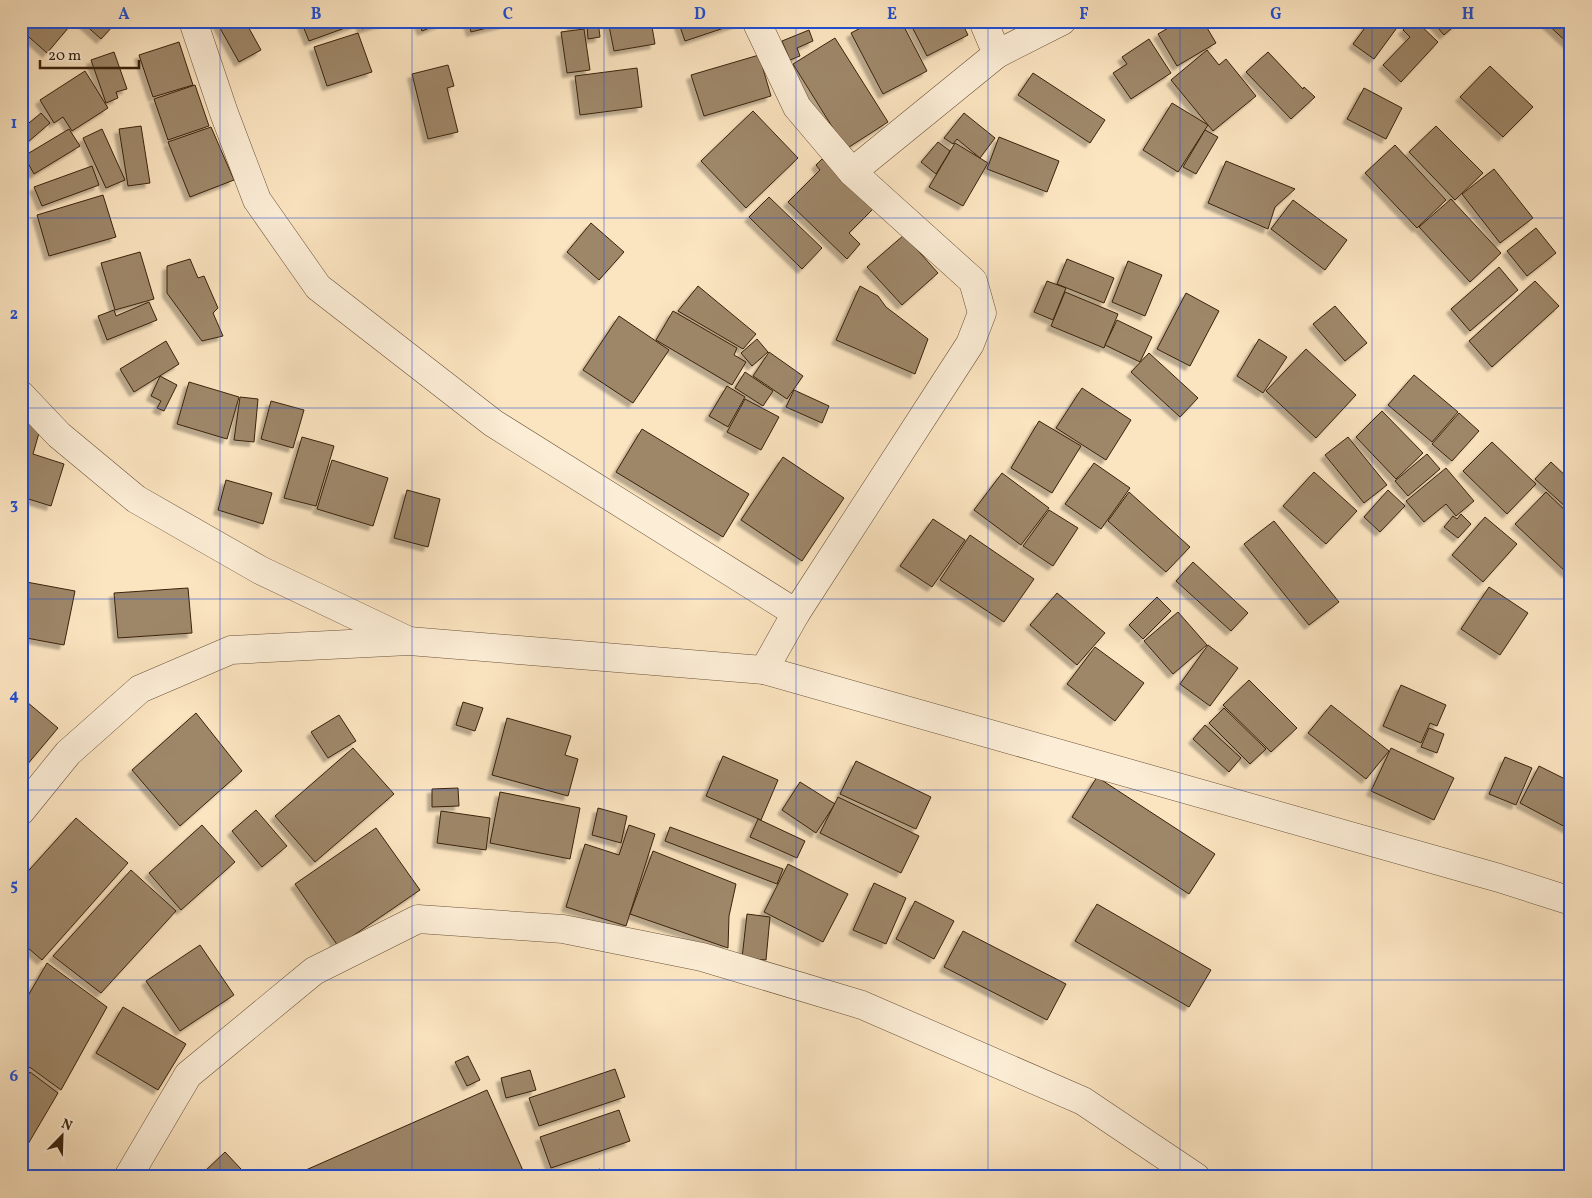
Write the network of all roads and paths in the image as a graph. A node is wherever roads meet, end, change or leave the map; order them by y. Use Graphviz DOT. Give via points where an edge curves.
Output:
graph roads {
  1 [pos="194,21"];
  2 [pos="756,21"];
  3 [pos="983,21"];
  4 [pos="1062,21"];
  5 [pos="997,54"];
  6 [pos="852,172"];
  7 [pos="21,395"];
  8 [pos="796,613"];
  9 [pos="410,641"];
  10 [pos="764,670"];
  11 [pos="21,811"];
  12 [pos="1571,901"];
  13 [pos="128,1177"];
  14 [pos="1196,1177"];
  1 -- 8 [label="street" via="257,200 318,287 493,423"];
  2 -- 6 [label="street" via="796,108"];
  3 -- 5 [label="street"];
  4 -- 5 [label="street"];
  5 -- 6 [label="street"];
  6 -- 8 [label="street" via="973,281 982,312 970,344"];
  7 -- 9 [label="street" via="59,435 136,499 260,570"];
  8 -- 10 [label="street"];
  9 -- 10 [label="street"];
  9 -- 11 [label="street" via="231,650 149,685 140,689 68,753"];
  10 -- 12 [label="street" via="1357,837"];
  13 -- 14 [label="street" via="188,1075 314,971 418,919 563,929 702,957 862,1005 1083,1101"];
}
